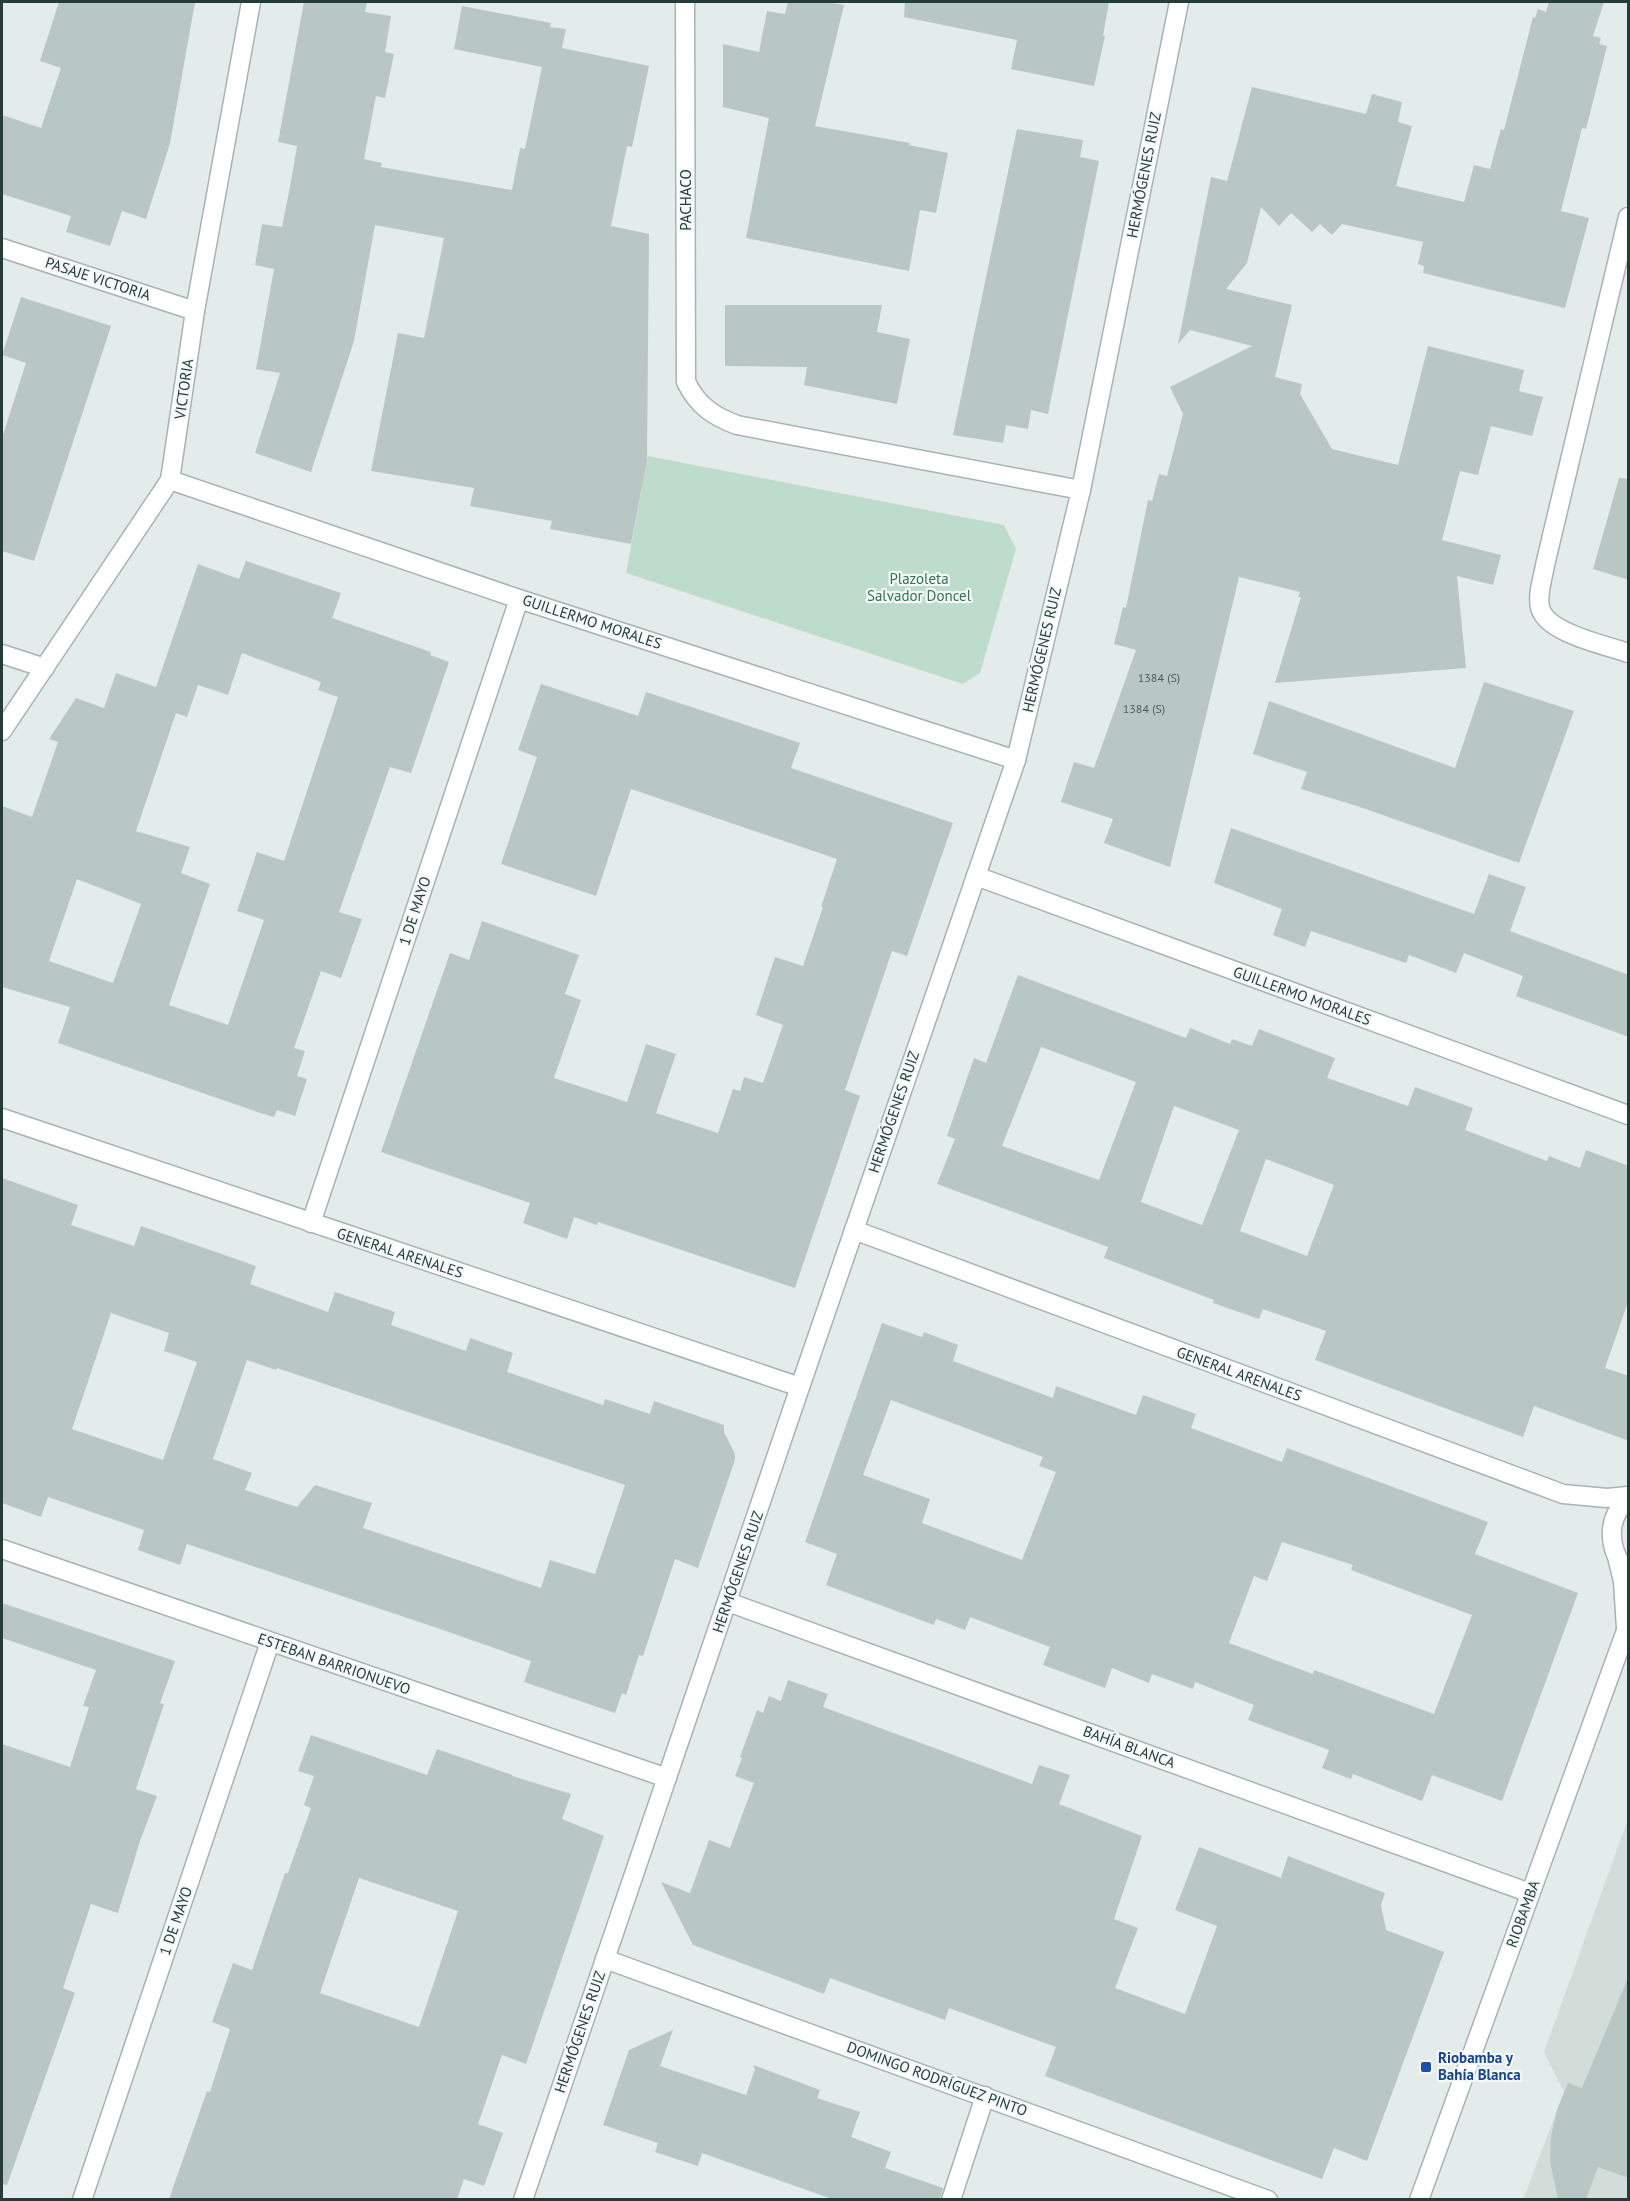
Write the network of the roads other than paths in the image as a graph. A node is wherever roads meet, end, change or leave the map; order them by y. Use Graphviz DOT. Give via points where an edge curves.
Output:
graph roads {
  1 [pos="251,2"];
  2 [pos="685,2"];
  3 [pos="1179,2"];
  4 [pos="1629,217"];
  5 [pos="2,248"];
  6 [pos="195,311"];
  7 [pos="170,480"];
  8 [pos="1081,490"];
  9 [pos="519,599"];
  10 [pos="1629,653"];
  11 [pos="2,654"];
  12 [pos="45,668"];
  13 [pos="2,731"];
  14 [pos="1016,760"];
  15 [pos="976,876"];
  16 [pos="1629,1116"];
  17 [pos="2,1118"];
  18 [pos="311,1223"];
  19 [pos="854,1230"];
  20 [pos="800,1387"];
  21 [pos="1629,1498"];
  22 [pos="2,1549"];
  23 [pos="1623,1567"];
  24 [pos="728,1602"];
  25 [pos="1628,1626"];
  26 [pos="270,1642"];
  27 [pos="667,1778"];
  28 [pos="1530,1893"];
  29 [pos="605,1959"];
  30 [pos="985,2096"];
  31 [pos="82,2199"];
  32 [pos="524,2199"];
  33 [pos="951,2199"];
  34 [pos="1268,2199"];
  35 [pos="1419,2199"];
  1 -- 6 [label="street, VICTORIA"];
  2 -- 8 [label="street, PACHACO" via="686,382 693,397 718,418 737,424"];
  3 -- 8 [label="street, HERMÓGENES RUIZ"];
  4 -- 10 [label="street" via="1545,565 1540,607 1546,620 1558,629"];
  5 -- 6 [label="street, PASAJE VICTORIA"];
  6 -- 7 [label="street, VICTORIA"];
  7 -- 9 [label="street, GUILLERMO MORALES"];
  7 -- 12 [label="street, VICTORIA"];
  8 -- 14 [label="street, HERMÓGENES RUIZ"];
  9 -- 14 [label="street, GUILLERMO MORALES"];
  9 -- 18 [label="street, 1 DE MAYO"];
  11 -- 12 [label="street"];
  12 -- 13 [label="street, VICTORIA"];
  14 -- 15 [label="street, HERMÓGENES RUIZ"];
  15 -- 16 [label="street, GUILLERMO MORALES"];
  15 -- 19 [label="street, HERMÓGENES RUIZ"];
  17 -- 18 [label="street, GENERAL ARENALES"];
  18 -- 20 [label="street, GENERAL ARENALES"];
  19 -- 20 [label="street, HERMÓGENES RUIZ"];
  19 -- 21 [label="street, GENERAL ARENALES" via="1563,1494"];
  20 -- 24 [label="street, HERMÓGENES RUIZ"];
  21 -- 23 [label="street, RIOBAMBA" via="1615,1516 1612,1529 1612,1545"];
  22 -- 26 [label="street, ESTEBAN BARRIONUEVO"];
  23 -- 25 [label="street, RIOBAMBA"];
  24 -- 27 [label="street, HERMÓGENES RUIZ"];
  24 -- 28 [label="street, BAHÍA BLANCA"];
  25 -- 28 [label="street, RIOBAMBA"];
  26 -- 27 [label="street, ESTEBAN BARRIONUEVO"];
  26 -- 31 [label="street, 1 DE MAYO"];
  27 -- 29 [label="street, HERMÓGENES RUIZ"];
  28 -- 35 [label="street, RIOBAMBA"];
  29 -- 30 [label="street, DOMINGO RODRÍGUEZ PINTO"];
  29 -- 32 [label="street, HERMÓGENES RUIZ"];
  30 -- 33 [label="street"];
  30 -- 34 [label="street, DOMINGO RODRÍGUEZ PINTO"];
}
